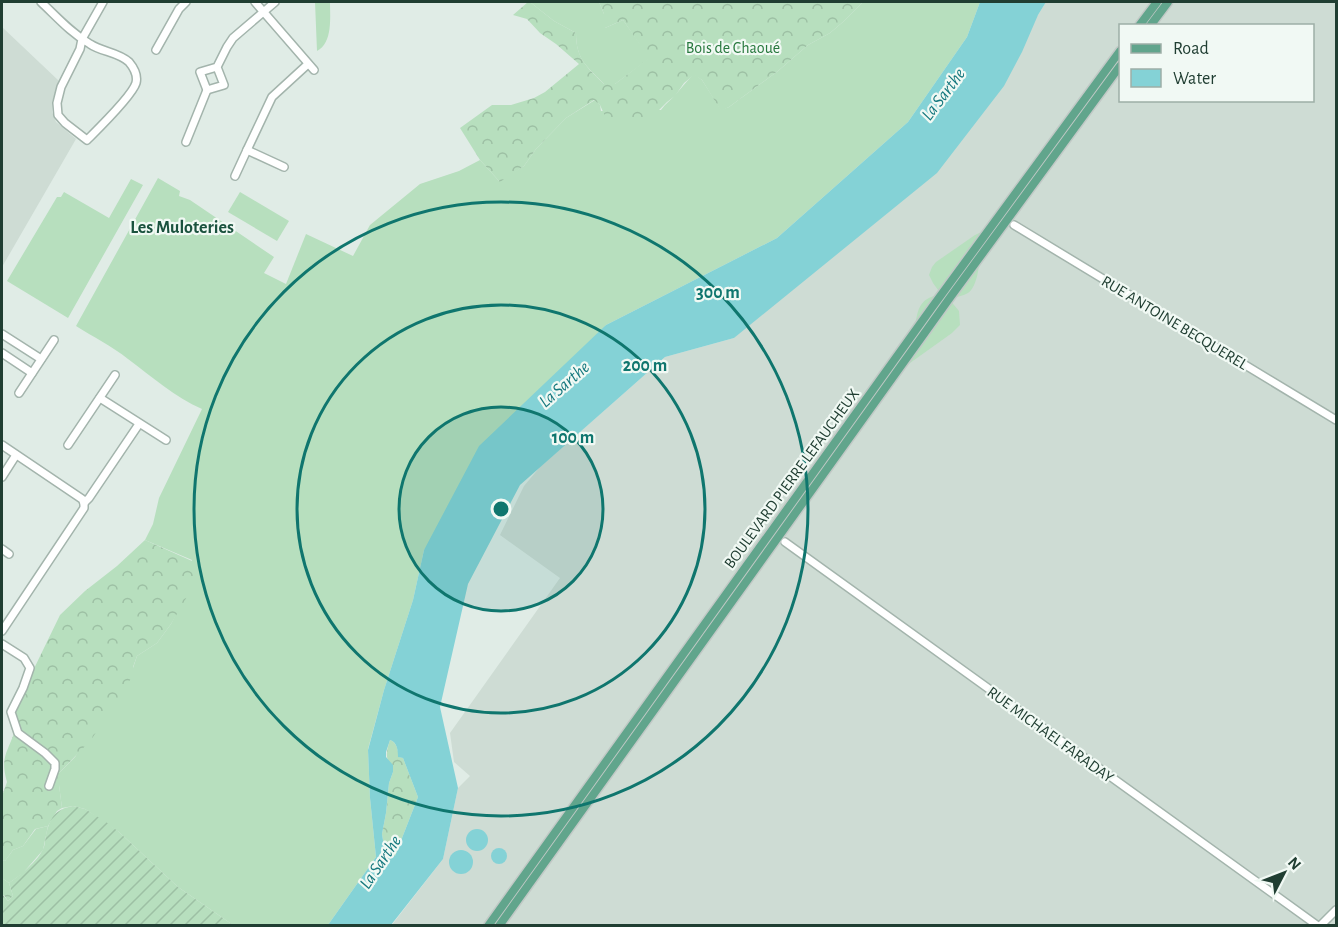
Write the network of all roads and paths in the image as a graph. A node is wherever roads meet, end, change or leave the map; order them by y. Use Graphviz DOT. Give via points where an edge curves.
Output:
graph roads {
  1 [pos="41,2"];
  2 [pos="103,2"];
  3 [pos="186,2"];
  4 [pos="255,2"];
  5 [pos="275,2"];
  6 [pos="1157,2"];
  7 [pos="1168,2"];
  8 [pos="264,11"];
  9 [pos="1140,24"];
  10 [pos="1152,24"];
  11 [pos="82,39"];
  12 [pos="156,50"];
  13 [pos="1119,52"];
  14 [pos="308,63"];
  15 [pos="1119,67"];
  16 [pos="217,68"];
  17 [pos="314,70"];
  18 [pos="207,90"];
  19 [pos="186,142"];
  20 [pos="247,150"];
  21 [pos="284,167"];
  22 [pos="235,176"];
  23 [pos="1014,225"];
  24 [pos="945,296"];
  25 [pos="2,334"];
  26 [pos="54,340"];
  27 [pos="2,353"];
  28 [pos="41,359"];
  29 [pos="32,373"];
  30 [pos="115,375"];
  31 [pos="19,393"];
  32 [pos="100,398"];
  33 [pos="1336,420"];
  34 [pos="139,424"];
  35 [pos="166,440"];
  36 [pos="2,445"];
  37 [pos="68,445"];
  38 [pos="16,454"];
  39 [pos="2,477"];
  40 [pos="84,503"];
  41 [pos="785,542"];
  42 [pos="2,549"];
  43 [pos="9,554"];
  44 [pos="2,631"];
  45 [pos="2,644"];
  46 [pos="49,786"];
  47 [pos="1336,910"];
  48 [pos="488,926"];
  49 [pos="499,926"];
  50 [pos="1319,926"];
  1 -- 11 [label="street"];
  2 -- 11 [label="street"];
  3 -- 12 [label="street"];
  4 -- 8 [label="street"];
  5 -- 8 [label="street"];
  6 -- 9 [label="main road"];
  7 -- 10 [label="main road"];
  8 -- 14 [label="street"];
  8 -- 16 [label="street" via="233,38"];
  11 -- 11 [label="street" via="57,103 58,115 87,140 134,87 136,74 124,59"];
  13 -- 24 [label="main road, BOULEVARD PIERRE LEFAUCHEUX"];
  14 -- 17 [label="street"];
  14 -- 20 [label="street" via="272,97"];
  15 -- 24 [label="main road, BOULEVARD PIERRE LEFAUCHEUX"];
  16 -- 18 [label="street" via="224,85"];
  16 -- 18 [label="street" via="200,72"];
  18 -- 19 [label="street"];
  20 -- 21 [label="street"];
  20 -- 22 [label="street"];
  23 -- 33 [label="street, RUE ANTOINE BECQUEREL"];
  24 -- 48 [label="main road, BOULEVARD PIERRE LEFAUCHEUX"];
  24 -- 49 [label="main road, BOULEVARD PIERRE LEFAUCHEUX"];
  25 -- 28 [label="street"];
  26 -- 28 [label="street"];
  27 -- 29 [label="street"];
  28 -- 29 [label="street"];
  29 -- 31 [label="street"];
  30 -- 32 [label="street"];
  32 -- 34 [label="street"];
  32 -- 37 [label="street"];
  34 -- 35 [label="street"];
  34 -- 40 [label="street"];
  36 -- 38 [label="street"];
  38 -- 39 [label="street"];
  38 -- 40 [label="street"];
  40 -- 44 [label="street"];
  41 -- 50 [label="street, RUE MICHAEL FARADAY"];
  42 -- 43 [label="street"];
  45 -- 46 [label="street" via="24,658 30,668 11,712 18,733 55,763"];
  47 -- 50 [label="street"];
}
